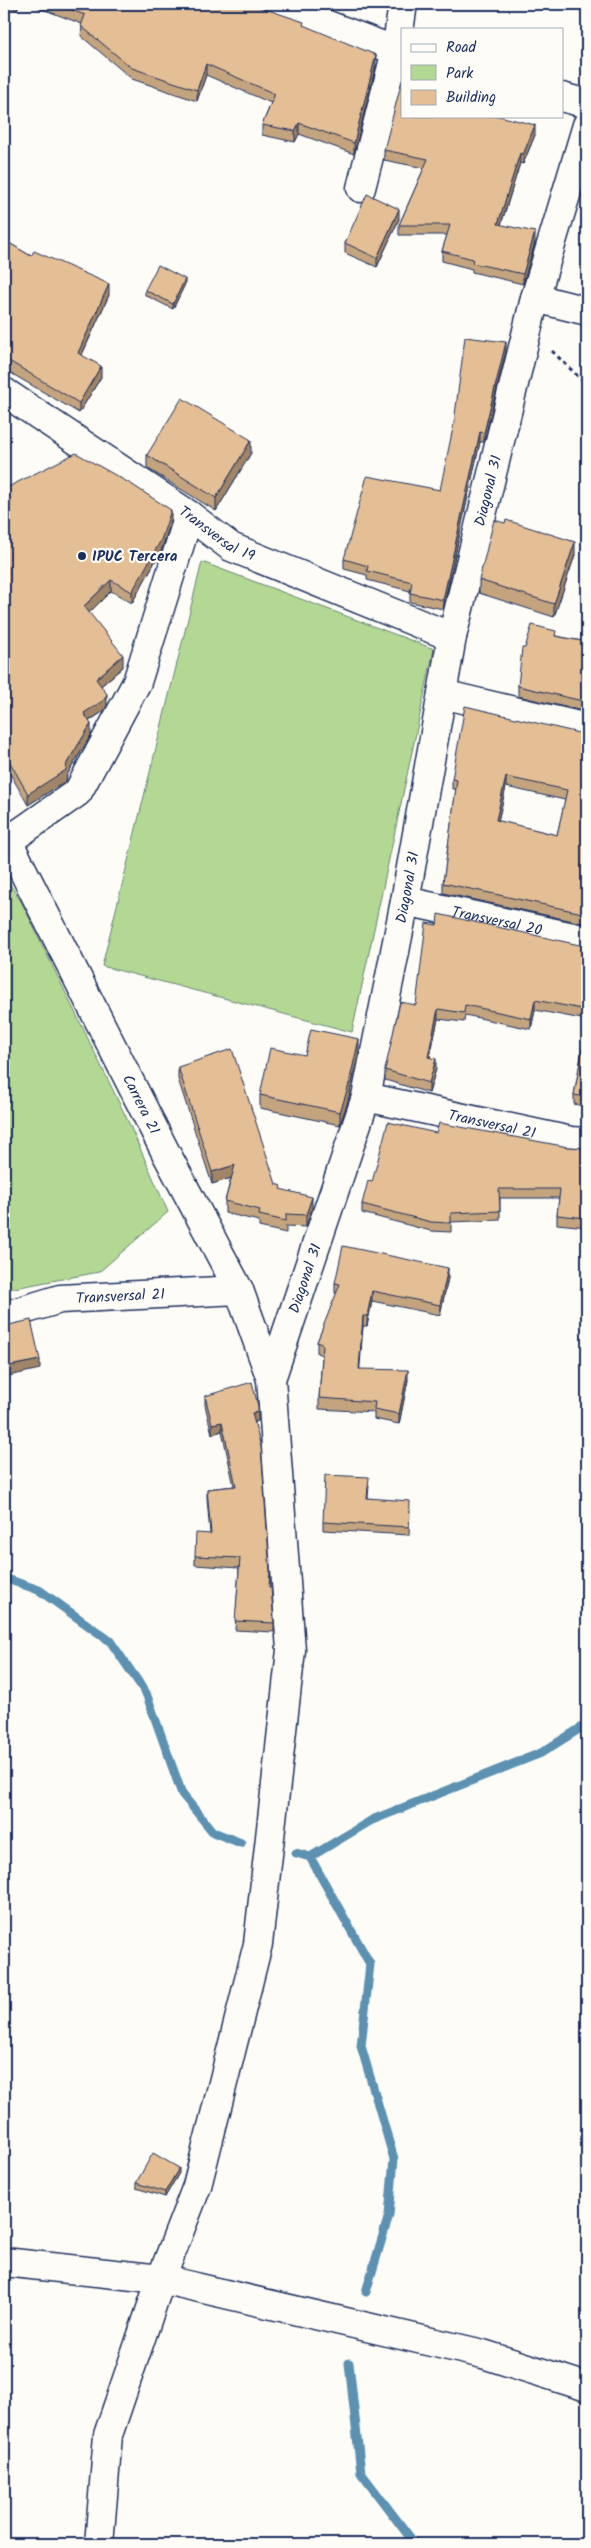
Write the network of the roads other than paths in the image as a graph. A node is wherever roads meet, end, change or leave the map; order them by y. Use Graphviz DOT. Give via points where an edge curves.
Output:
graph roads {
  1 [pos="272,4"];
  2 [pos="404,4"];
  3 [pos="402,28"];
  4 [pos="401,33"];
  5 [pos="399,52"];
  6 [pos="564,98"];
  7 [pos="587,104"];
  8 [pos="587,126"];
  9 [pos="361,188"];
  10 [pos="535,298"];
  11 [pos="587,311"];
  12 [pos="4,392"];
  13 [pos="188,515"];
  14 [pos="452,637"];
  15 [pos="442,694"];
  16 [pos="587,728"];
  17 [pos="6,837"];
  18 [pos="405,901"];
  19 [pos="587,940"];
  20 [pos="366,1097"];
  21 [pos="587,1142"];
  22 [pos="240,1290"];
  23 [pos="4,1316"];
  24 [pos="271,1379"];
  25 [pos="4,2262"];
  26 [pos="161,2279"];
  27 [pos="587,2387"];
  28 [pos="99,2544"];
  1 -- 5 [label="street"];
  2 -- 3 [label="street"];
  4 -- 5 [label="street"];
  5 -- 9 [label="street"];
  6 -- 7 [label="street"];
  8 -- 10 [label="street, Diagonal 31"];
  10 -- 11 [label="street"];
  10 -- 14 [label="street, Diagonal 31"];
  12 -- 13 [label="street, Transversal 19"];
  13 -- 14 [label="street, Transversal 19" via="231,547"];
  13 -- 17 [label="street" via="137,682 78,792"];
  14 -- 15 [label="street, Diagonal 31"];
  15 -- 16 [label="street"];
  15 -- 18 [label="street, Diagonal 31"];
  17 -- 22 [label="street, Carrera 21"];
  18 -- 19 [label="street, Transversal 20"];
  18 -- 20 [label="street, Diagonal 31"];
  20 -- 21 [label="street, Transversal 21"];
  20 -- 24 [label="street, Diagonal 31"];
  22 -- 23 [label="street, Transversal 21" via="60,1299"];
  22 -- 24 [label="street, Carrera 21"];
  24 -- 26 [label="street, Diagonal 31" via="291,1650 258,1944 197,2186"];
  25 -- 26 [label="street"];
  26 -- 27 [label="street" via="482,2354"];
  26 -- 28 [label="street, Diagonal 31" via="108,2435"];
}
